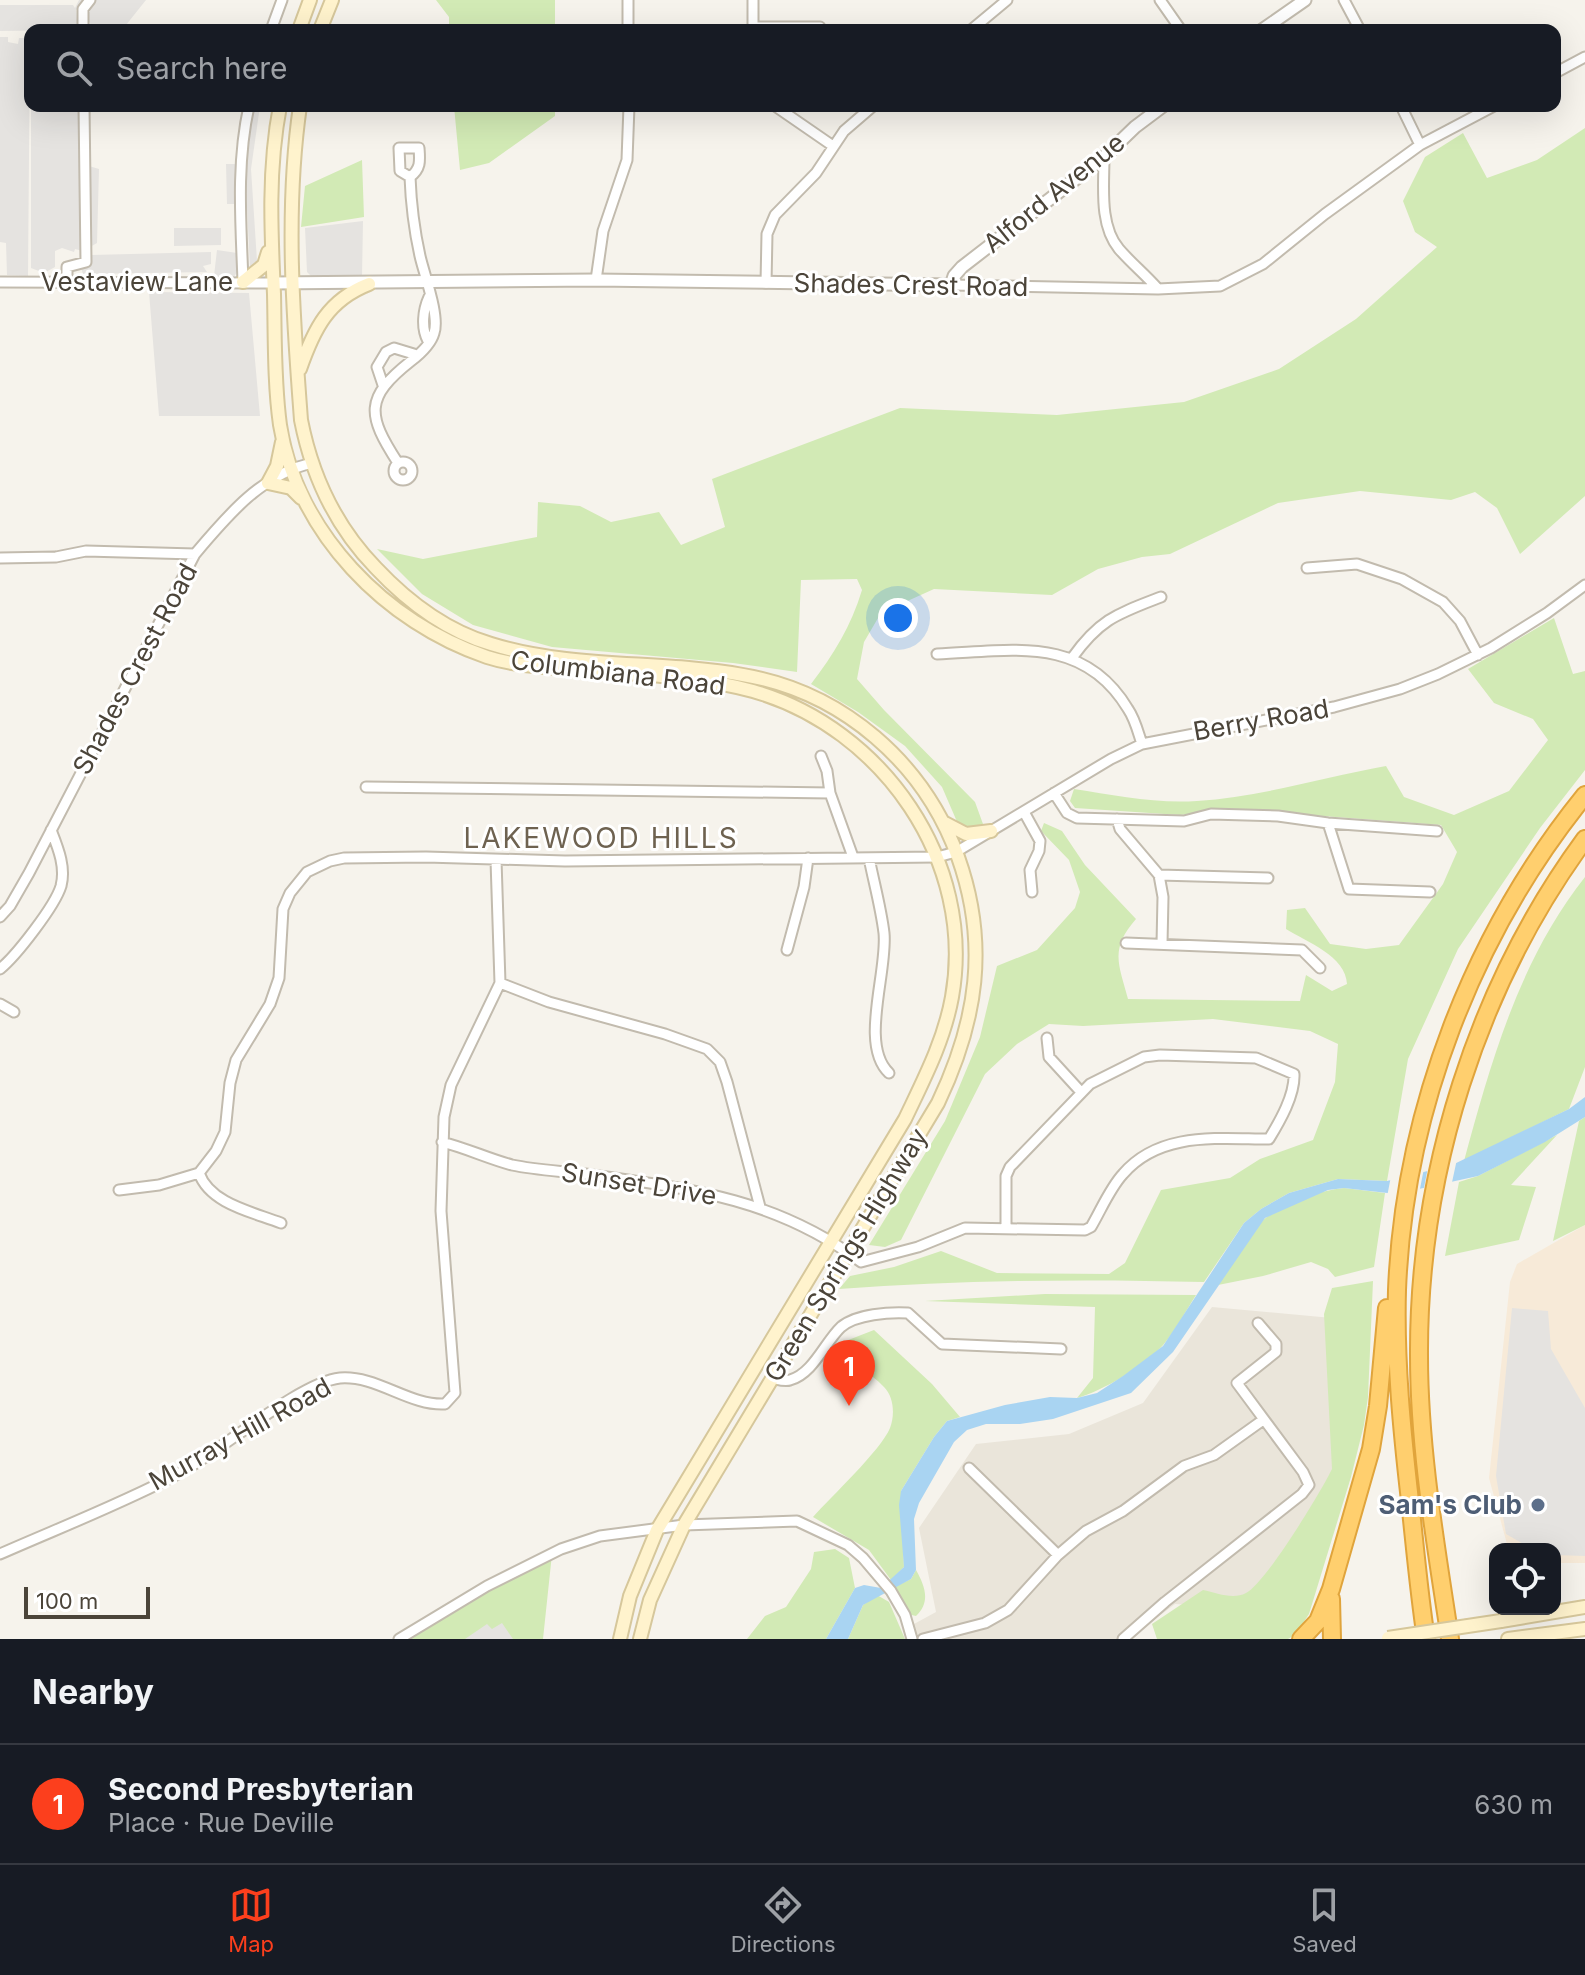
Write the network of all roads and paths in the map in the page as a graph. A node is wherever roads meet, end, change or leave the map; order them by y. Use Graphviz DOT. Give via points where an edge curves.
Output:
graph roads {
  1 [pos="90,0"];
  2 [pos="282,0"];
  3 [pos="310,0"];
  4 [pos="332,0"];
  5 [pos="628,0"];
  6 [pos="753,0"];
  7 [pos="1007,0"];
  8 [pos="1160,0"];
  9 [pos="1305,0"];
  10 [pos="1344,0"];
  11 [pos="83,24"];
  12 [pos="273,24"];
  13 [pos="303,24"];
  14 [pos="322,24"];
  15 [pos="628,24"];
  16 [pos="753,24"];
  17 [pos="978,24"];
  18 [pos="1177,24"];
  19 [pos="1271,24"];
  20 [pos="1357,24"];
  21 [pos="1585,57"];
  22 [pos="1561,70"];
  23 [pos="84,112"];
  24 [pos="248,112"];
  25 [pos="279,112"];
  26 [pos="299,112"];
  27 [pos="629,112"];
  28 [pos="784,112"];
  29 [pos="865,112"];
  30 [pos="1155,112"];
  31 [pos="1404,112"];
  32 [pos="1483,112"];
  33 [pos="1420,145"];
  34 [pos="833,146"];
  35 [pos="1104,157"];
  36 [pos="410,177"];
  37 [pos="271,186"];
  38 [pos="292,187"];
  39 [pos="272,242"];
  40 [pos="596,280"];
  41 [pos="0,282"];
  42 [pos="243,282"];
  43 [pos="429,282"];
  44 [pos="67,283"];
  45 [pos="273,283"];
  46 [pos="766,283"];
  47 [pos="294,284"];
  48 [pos="369,284"];
  49 [pos="951,285"];
  50 [pos="1158,289"];
  51 [pos="417,355"];
  52 [pos="298,376"];
  53 [pos="383,385"];
  54 [pos="283,435"];
  55 [pos="312,463"];
  56 [pos="398,463"];
  57 [pos="291,468"];
  58 [pos="268,483"];
  59 [pos="305,501"];
  60 [pos="195,554"];
  61 [pos="0,558"];
  62 [pos="1307,568"];
  63 [pos="1585,585"];
  64 [pos="1161,597"];
  65 [pos="937,654"];
  66 [pos="1478,655"];
  67 [pos="1072,658"];
  68 [pos="722,678"];
  69 [pos="1142,744"];
  70 [pos="821,756"];
  71 [pos="366,787"];
  72 [pos="830,793"];
  73 [pos="1054,793"];
  74 [pos="1585,795"];
  75 [pos="1024,812"];
  76 [pos="1117,819"];
  77 [pos="944,823"];
  78 [pos="1328,823"];
  79 [pos="51,830"];
  80 [pos="991,831"];
  81 [pos="1437,831"];
  82 [pos="1585,839"];
  83 [pos="956,852"];
  84 [pos="853,857"];
  85 [pos="937,857"];
  86 [pos="808,858"];
  87 [pos="869,858"];
  88 [pos="496,860"];
  89 [pos="1159,875"];
  90 [pos="1268,878"];
  91 [pos="1032,892"];
  92 [pos="1430,892"];
  93 [pos="0,917"];
  94 [pos="1126,943"];
  95 [pos="1162,944"];
  96 [pos="787,950"];
  97 [pos="1320,968"];
  98 [pos="0,969"];
  99 [pos="500,983"];
  100 [pos="0,1004"];
  101 [pos="14,1012"];
  102 [pos="1047,1038"];
  103 [pos="889,1073"];
  104 [pos="1081,1092"];
  105 [pos="442,1142"];
  106 [pos="199,1173"];
  107 [pos="119,1190"];
  108 [pos="760,1207"];
  109 [pos="281,1223"];
  110 [pos="1006,1227"];
  111 [pos="830,1240"];
  112 [pos="848,1253"];
  113 [pos="1393,1290"];
  114 [pos="1258,1323"];
  115 [pos="1061,1349"];
  116 [pos="771,1378"];
  117 [pos="1263,1420"];
  118 [pos="969,1468"];
  119 [pos="1434,1521"];
  120 [pos="684,1525"];
  121 [pos="657,1530"];
  122 [pos="0,1554"];
  123 [pos="1058,1555"];
  124 [pos="1331,1589"];
  125 [pos="1585,1607"];
  126 [pos="1585,1629"];
  127 [pos="1383,1638"];
  128 [pos="399,1639"];
  129 [pos="620,1639"];
  130 [pos="640,1639"];
  131 [pos="912,1639"];
  132 [pos="923,1639"];
  133 [pos="1123,1639"];
  134 [pos="1301,1639"];
  135 [pos="1332,1639"];
  136 [pos="1426,1639"];
  137 [pos="1450,1639"];
  138 [pos="1461,1639"];
  139 [pos="1508,1639"];
  1 -- 11 [label="street" via="83,9"];
  2 -- 12 [label="street"];
  3 -- 13 [label="main road"];
  4 -- 14 [label="main road"];
  5 -- 15 [label="street"];
  6 -- 16 [label="street"];
  7 -- 17 [label="street"];
  8 -- 18 [label="street"];
  9 -- 19 [label="street"];
  10 -- 20 [label="street"];
  21 -- 22 [label="street"];
  23 -- 44 [label="street" via="86,262 67,267"];
  24 -- 42 [label="street" via="240,175"];
  25 -- 37 [label="main road, Columbiana Road"];
  26 -- 38 [label="main road, Columbiana Road"];
  27 -- 40 [label="street" via="627,160 603,231"];
  28 -- 34 [label="street"];
  29 -- 34 [label="street"];
  30 -- 35 [label="street, Alford Avenue"];
  31 -- 33 [label="street"];
  32 -- 33 [label="street, Shades Crest Road"];
  33 -- 50 [label="street, Shades Crest Road" via="1244,276 1220,286"];
  34 -- 46 [label="street" via="816,173 775,215 767,234"];
  35 -- 49 [label="street, Alford Avenue" via="962,267"];
  35 -- 50 [label="street" via="1109,229 1117,247"];
  36 -- 43 [label="street" via="413,221"];
  37 -- 38 [label="main road"];
  37 -- 39 [label="main road, Columbiana Road"];
  38 -- 47 [label="main road, Columbiana Road"];
  39 -- 42 [label="main road" via="264,265"];
  39 -- 45 [label="main road, Columbiana Road"];
  40 -- 43 [label="street, Shades Crest Road"];
  40 -- 46 [label="street, Shades Crest Road"];
  41 -- 44 [label="street, Vestaview Lane"];
  42 -- 44 [label="street, Vestaview Lane"];
  42 -- 45 [label="street, Vestaview Lane"];
  43 -- 48 [label="street, Shades Crest Road"];
  43 -- 51 [label="street" via="434,335"];
  45 -- 47 [label="street, Shades Crest Road"];
  45 -- 54 [label="main road, Columbiana Road"];
  46 -- 49 [label="street, Shades Crest Road"];
  47 -- 48 [label="street, Shades Crest Road"];
  47 -- 52 [label="main road, Columbiana Road"];
  48 -- 52 [label="main road" via="344,295 330,309 312,337"];
  49 -- 50 [label="street, Shades Crest Road"];
  51 -- 53 [label="street"];
  51 -- 53 [label="street" via="394,348 386,352 377,367"];
  52 -- 55 [label="main road, Columbiana Road" via="301,420"];
  53 -- 56 [label="street" via="376,425"];
  54 -- 57 [label="main road, Columbiana Road"];
  54 -- 58 [label="main road"];
  55 -- 57 [label="street, Shades Crest Road"];
  55 -- 68 [label="main road, Columbiana Road" via="327,500 359,551 402,596 455,629 490,644 538,653"];
  57 -- 58 [label="street, Shades Crest Road"];
  57 -- 59 [label="main road, Columbiana Road"];
  58 -- 59 [label="main road" via="291,488"];
  58 -- 60 [label="street, Shades Crest Road" via="233,508"];
  59 -- 68 [label="main road, Columbiana Road" via="349,566 387,603 440,638 528,666"];
  60 -- 61 [label="street" via="86,551"];
  60 -- 79 [label="street, Shades Crest Road"];
  62 -- 66 [label="street" via="1357,564 1402,579 1443,602 1467,631"];
  63 -- 66 [label="street, Berry Road"];
  64 -- 67 [label="street" via="1111,617"];
  65 -- 67 [label="street" via="1031,650"];
  66 -- 69 [label="street, Berry Road" via="1356,702"];
  67 -- 69 [label="street" via="1118,694"];
  68 -- 77 [label="main road, Columbiana Road" via="760,678 854,720 901,761"];
  68 -- 85 [label="main road, Columbiana Road" via="792,705 853,743 904,796"];
  69 -- 73 [label="street, Berry Road"];
  70 -- 72 [label="street"];
  71 -- 72 [label="street"];
  72 -- 84 [label="street"];
  73 -- 75 [label="street, Berry Road"];
  73 -- 76 [label="street" via="1072,816"];
  74 -- 113 [label="highway" via="1510,901 1464,993 1413,1165"];
  75 -- 80 [label="street, Berry Road"];
  75 -- 91 [label="street" via="1040,841 1030,870"];
  76 -- 78 [label="street" via="1184,821 1211,814"];
  76 -- 89 [label="street"];
  77 -- 80 [label="main road" via="966,834"];
  77 -- 83 [label="main road, Columbiana Road"];
  78 -- 81 [label="street"];
  78 -- 92 [label="street" via="1349,889"];
  79 -- 93 [label="street, Shades Crest Road"];
  79 -- 98 [label="street" via="61,857 61,887 29,939"];
  80 -- 83 [label="street, Berry Road"];
  82 -- 119 [label="highway" via="1514,957 1468,1066 1438,1174 1422,1279 1420,1391"];
  83 -- 85 [label="street, Berry Road"];
  83 -- 112 [label="main road, Green Springs Highway" via="975,927 976,982 967,1030 938,1103"];
  84 -- 86 [label="street, Berry Road"];
  84 -- 87 [label="street, Berry Road"];
  85 -- 87 [label="street, Berry Road"];
  85 -- 111 [label="main road, Green Springs Highway" via="956,959 936,1056 905,1119"];
  86 -- 88 [label="street, Berry Road"];
  86 -- 96 [label="street"];
  87 -- 103 [label="street" via="884,933 877,1052"];
  88 -- 99 [label="street"];
  88 -- 106 [label="street, Berry Road" via="344,858 307,872 283,909 279,978 270,1004 236,1060 225,1132"];
  89 -- 90 [label="street"];
  89 -- 95 [label="street"];
  94 -- 95 [label="street"];
  95 -- 97 [label="street" via="1302,950"];
  99 -- 105 [label="street" via="451,1085"];
  99 -- 108 [label="street" via="707,1049 720,1062 727,1082"];
  100 -- 101 [label="street"];
  102 -- 104 [label="street" via="1049,1057"];
  104 -- 110 [label="street" via="1010,1167"];
  104 -- 110 [label="street" via="1144,1057 1160,1055 1256,1058 1294,1074 1269,1139 1172,1142 1123,1173 1091,1227"];
  105 -- 108 [label="street, Sunset Drive" via="511,1164 699,1192"];
  105 -- 122 [label="street, Murray Hill Road" via="441,1211 455,1393 445,1404 431,1405 355,1379 326,1381 179,1473"];
  106 -- 107 [label="street"];
  106 -- 109 [label="street" via="203,1185 220,1200"];
  108 -- 111 [label="street, Sunset Drive"];
  110 -- 112 [label="street" via="965,1228 861,1262"];
  111 -- 112 [label="street, Sunset Drive"];
  111 -- 121 [label="main road, Green Springs Highway"];
  112 -- 116 [label="main road, Green Springs Highway"];
  113 -- 124 [label="highway" via="1371,1449"];
  113 -- 136 [label="highway" via="1399,1402"];
  114 -- 117 [label="street" via="1276,1344 1276,1352 1237,1383"];
  115 -- 116 [label="street" via="942,1344 908,1313 897,1312 852,1320 803,1373 788,1381"];
  116 -- 120 [label="main road, Green Springs Highway"];
  117 -- 123 [label="street" via="1214,1455 1184,1466"];
  117 -- 133 [label="street" via="1309,1485"];
  118 -- 123 [label="street"];
  119 -- 137 [label="highway"];
  119 -- 138 [label="highway"];
  120 -- 121 [label="street"];
  120 -- 130 [label="main road, Green Springs Highway" via="650,1600"];
  120 -- 131 [label="street" via="797,1521 848,1545 896,1598"];
  121 -- 128 [label="street" via="600,1536 561,1549"];
  121 -- 129 [label="main road, Green Springs Highway" via="630,1596"];
  123 -- 132 [label="street" via="1008,1610 985,1623"];
  124 -- 134 [label="highway" via="1318,1621"];
  124 -- 135 [label="highway"];
  125 -- 127 [label="main road, bridge"];
  126 -- 139 [label="main road"];
}
